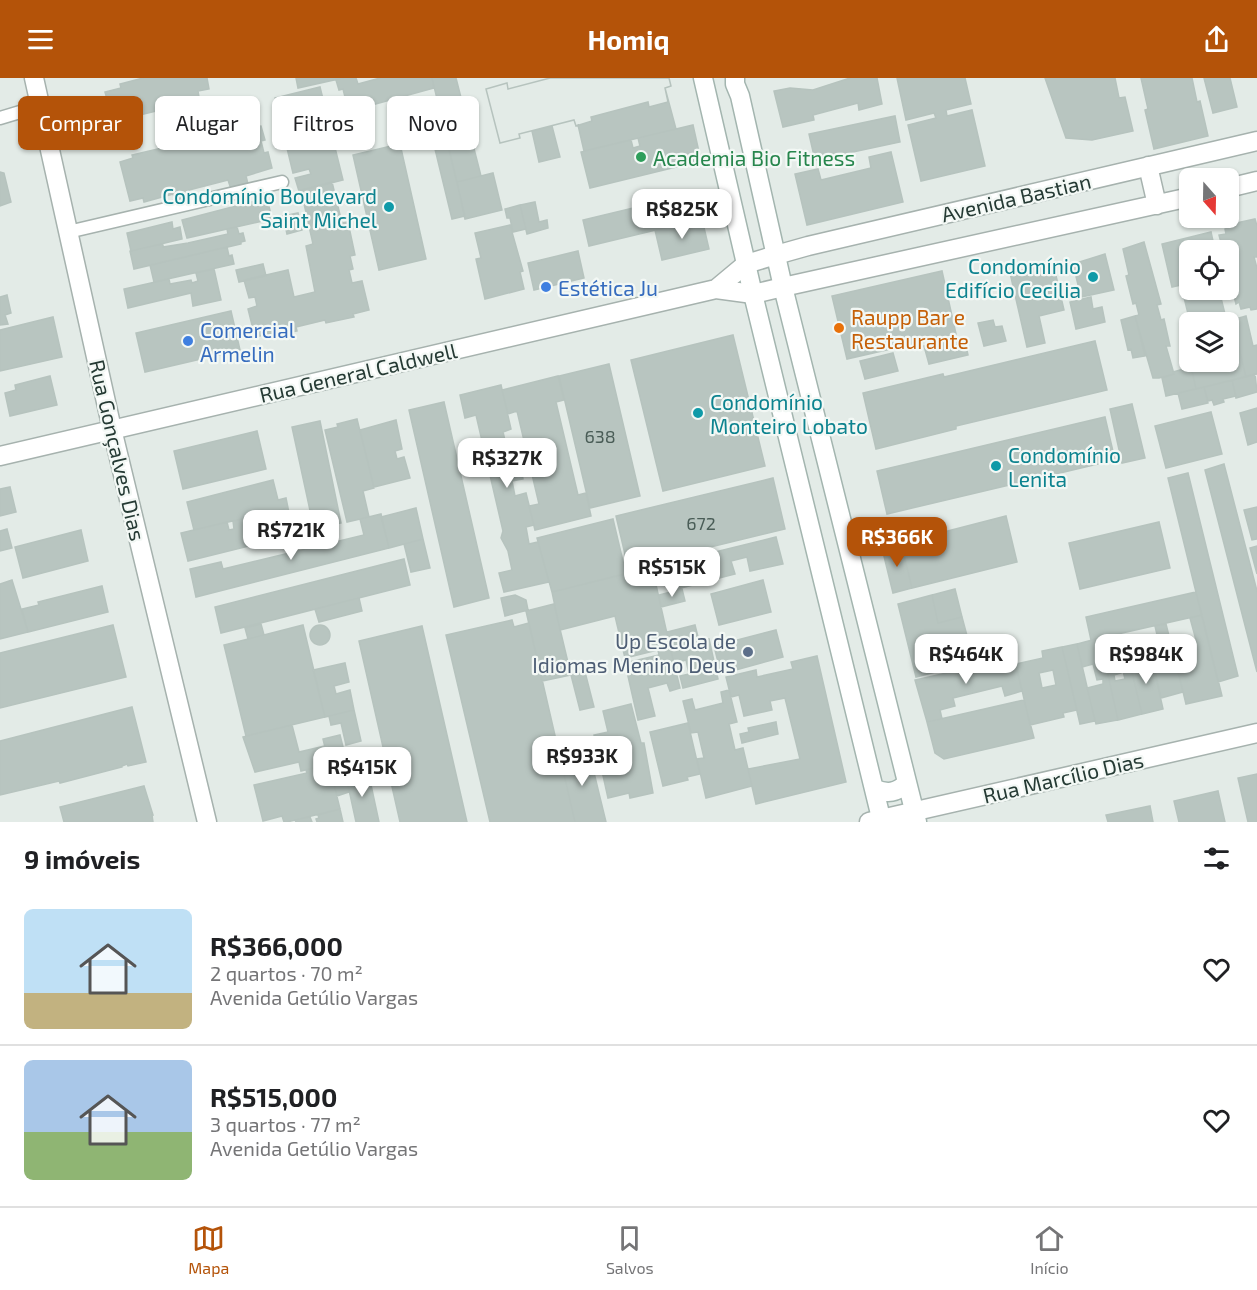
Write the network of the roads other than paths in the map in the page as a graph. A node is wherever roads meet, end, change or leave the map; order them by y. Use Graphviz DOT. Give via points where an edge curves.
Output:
graph roads {
  1 [pos="34,78"];
  2 [pos="703,78"];
  3 [pos="735,78"];
  4 [pos="38,96"];
  5 [pos="18,113"];
  6 [pos="0,118"];
  7 [pos="1257,141"];
  8 [pos="50,150"];
  9 [pos="1148,166"];
  10 [pos="282,182"];
  11 [pos="1257,182"];
  12 [pos="1239,186"];
  13 [pos="1179,200"];
  14 [pos="1157,205"];
  15 [pos="68,232"];
  16 [pos="776,255"];
  17 [pos="746,264"];
  18 [pos="783,287"];
  19 [pos="716,289"];
  20 [pos="753,294"];
  21 [pos="112,429"];
  22 [pos="0,456"];
  23 [pos="1257,733"];
  24 [pos="907,783"];
  25 [pos="875,789"];
  26 [pos="915,817"];
  27 [pos="877,821"];
  28 [pos="207,822"];
  1 -- 4 [label="street, Rua Gonçalves Dias"];
  2 -- 17 [label="street"];
  3 -- 16 [label="street"];
  5 -- 6 [label="lane"];
  7 -- 9 [label="street, Avenida Bastian"];
  8 -- 15 [label="street, Rua Gonçalves Dias"];
  9 -- 14 [label="street"];
  9 -- 16 [label="street, Avenida Bastian"];
  10 -- 15 [label="lane"];
  11 -- 12 [label="street"];
  13 -- 14 [label="street, Avenida Bastian"];
  14 -- 18 [label="street, Avenida Bastian"];
  15 -- 21 [label="street, Rua Gonçalves Dias"];
  16 -- 17 [label="street, Rua General Caldwell"];
  16 -- 18 [label="street"];
  17 -- 19 [label="street, Rua General Caldwell"];
  17 -- 20 [label="street"];
  18 -- 20 [label="street, Rua General Caldwell"];
  18 -- 24 [label="street"];
  19 -- 20 [label="street, Rua General Caldwell"];
  19 -- 21 [label="street, Rua General Caldwell"];
  20 -- 25 [label="street"];
  21 -- 22 [label="street, Rua General Caldwell"];
  21 -- 28 [label="street, Rua Gonçalves Dias"];
  23 -- 26 [label="street, Rua Marcílio Dias"];
  24 -- 25 [label="street" via="894,792"];
  24 -- 26 [label="street"];
  25 -- 27 [label="street"];
  26 -- 27 [label="street, Rua Marcílio Dias"];
}
